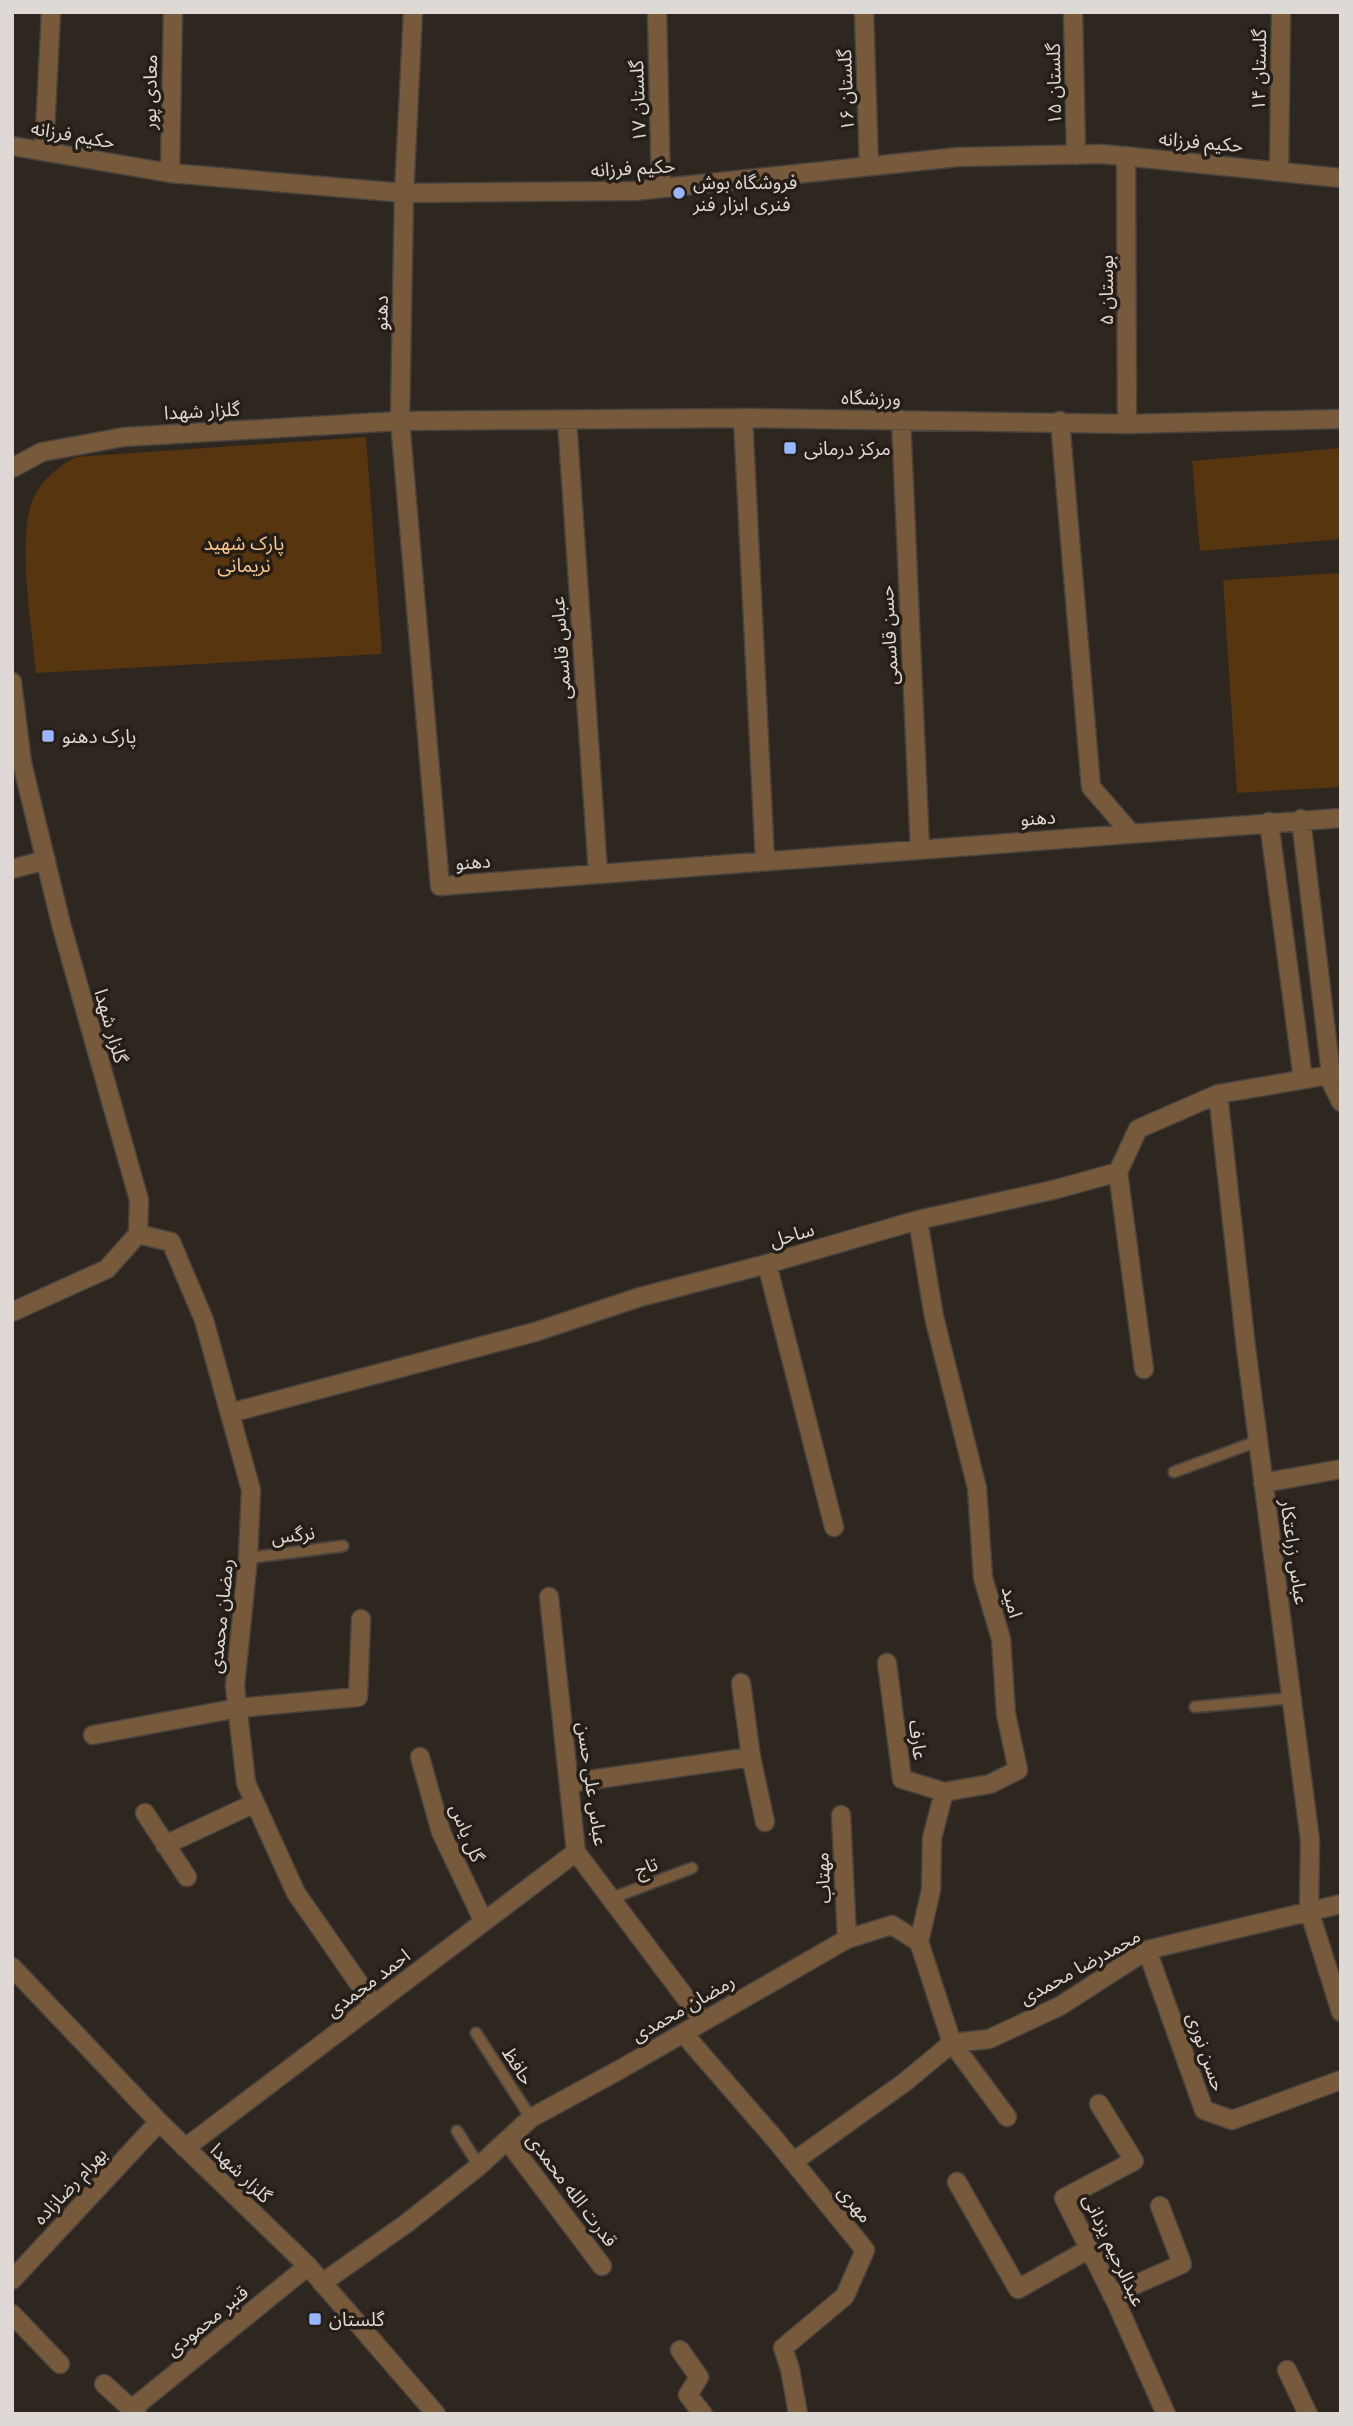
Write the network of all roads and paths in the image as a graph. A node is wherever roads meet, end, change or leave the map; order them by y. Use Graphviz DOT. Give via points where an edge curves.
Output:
graph roads {
  1 [pos="51,12"];
  2 [pos="173,12"];
  3 [pos="413,12"];
  4 [pos="656,12"];
  5 [pos="864,12"];
  6 [pos="1073,12"];
  7 [pos="1281,12"];
  8 [pos="12,146"];
  9 [pos="44,151"];
  10 [pos="1076,155"];
  11 [pos="1126,156"];
  12 [pos="869,166"];
  13 [pos="1279,171"];
  14 [pos="170,173"];
  15 [pos="1341,178"];
  16 [pos="661,188"];
  17 [pos="404,193"];
  18 [pos="743,418"];
  19 [pos="1341,419"];
  20 [pos="567,420"];
  21 [pos="901,420"];
  22 [pos="400,421"];
  23 [pos="1060,421"];
  24 [pos="1127,424"];
  25 [pos="12,468"];
  26 [pos="12,681"];
  27 [pos="1341,818"];
  28 [pos="1301,820"];
  29 [pos="1269,822"];
  30 [pos="1130,832"];
  31 [pos="920,849"];
  32 [pos="46,860"];
  33 [pos="765,861"];
  34 [pos="12,869"];
  35 [pos="598,873"];
  36 [pos="1336,1074"];
  37 [pos="1303,1079"];
  38 [pos="1218,1094"];
  39 [pos="1341,1102"];
  40 [pos="1118,1172"];
  41 [pos="918,1220"];
  42 [pos="138,1234"];
  43 [pos="767,1264"];
  44 [pos="12,1312"];
  45 [pos="1144,1369"];
  46 [pos="230,1413"];
  47 [pos="1258,1441"];
  48 [pos="1341,1469"];
  49 [pos="1174,1472"];
  50 [pos="1264,1483"];
  51 [pos="834,1527"];
  52 [pos="343,1546"];
  53 [pos="248,1558"];
  54 [pos="549,1597"];
  55 [pos="360,1619"];
  56 [pos="887,1663"];
  57 [pos="741,1683"];
  58 [pos="1292,1698"];
  59 [pos="1195,1707"];
  60 [pos="238,1708"];
  61 [pos="93,1735"];
  62 [pos="421,1757"];
  63 [pos="751,1757"];
  64 [pos="569,1783"];
  65 [pos="944,1792"];
  66 [pos="255,1803"];
  67 [pos="145,1813"];
  68 [pos="841,1815"];
  69 [pos="765,1822"];
  70 [pos="166,1844"];
  71 [pos="576,1852"];
  72 [pos="692,1868"];
  73 [pos="187,1877"];
  74 [pos="612,1898"];
  75 [pos="1341,1904"];
  76 [pos="1309,1909"];
  77 [pos="484,1922"];
  78 [pos="847,1939"];
  79 [pos="919,1942"];
  80 [pos="1147,1950"];
  81 [pos="12,1967"];
  82 [pos="374,2005"];
  83 [pos="1341,2011"];
  84 [pos="702,2021"];
  85 [pos="475,2033"];
  86 [pos="683,2033"];
  87 [pos="952,2042"];
  88 [pos="1341,2080"];
  89 [pos="1099,2104"];
  90 [pos="1007,2117"];
  91 [pos="531,2118"];
  92 [pos="159,2122"];
  93 [pos="457,2131"];
  94 [pos="508,2140"];
  95 [pos="185,2148"];
  96 [pos="793,2162"];
  97 [pos="479,2166"];
  98 [pos="957,2182"];
  99 [pos="1160,2206"];
  100 [pos="1089,2249"];
  101 [pos="307,2266"];
  102 [pos="602,2266"];
  103 [pos="12,2280"];
  104 [pos="322,2283"];
  105 [pos="1112,2295"];
  106 [pos="12,2314"];
  107 [pos="680,2350"];
  108 [pos="60,2364"];
  109 [pos="1287,2370"];
  110 [pos="104,2384"];
  111 [pos="135,2411"];
  112 [pos="436,2414"];
  113 [pos="703,2414"];
  114 [pos="798,2414"];
  115 [pos="1166,2414"];
  116 [pos="1308,2414"];
  1 -- 9 [label="street"];
  2 -- 14 [label="street, معادی پور"];
  3 -- 17 [label="street, دهنو"];
  4 -- 16 [label="street, گلستان ۱۷"];
  5 -- 12 [label="street, گلستان ۱۶"];
  6 -- 10 [label="street, گلستان ۱۵"];
  7 -- 13 [label="street, گلستان ۱۴"];
  8 -- 9 [label="street, حکیم فرزانه"];
  9 -- 14 [label="street, حکیم فرزانه"];
  10 -- 11 [label="street, حکیم فرزانه"];
  10 -- 12 [label="street, حکیم فرزانه" via="958,157"];
  11 -- 13 [label="street, حکیم فرزانه"];
  11 -- 24 [label="street, بوستان ۵"];
  12 -- 16 [label="street, حکیم فرزانه"];
  13 -- 15 [label="street, حکیم فرزانه"];
  14 -- 17 [label="street, حکیم فرزانه"];
  16 -- 17 [label="street, حکیم فرزانه"];
  17 -- 22 [label="street, دهنو"];
  18 -- 20 [label="street, ورزشگاه"];
  18 -- 21 [label="street, ورزشگاه"];
  18 -- 33 [label="street"];
  19 -- 24 [label="street, ورزشگاه"];
  20 -- 22 [label="street, ورزشگاه"];
  20 -- 35 [label="street, عباس قاسمی"];
  21 -- 23 [label="street, ورزشگاه"];
  21 -- 31 [label="street, حسن قاسمی"];
  22 -- 25 [label="street, گلزار شهدا" via="124,437 42,452"];
  22 -- 35 [label="street, دهنو" via="440,886"];
  23 -- 24 [label="street, ورزشگاه"];
  23 -- 30 [label="street" via="1091,787"];
  26 -- 32 [label="street, گلزار شهدا" via="22,763"];
  27 -- 28 [label="street, دهنو"];
  28 -- 29 [label="street, دهنو"];
  28 -- 36 [label="street"];
  29 -- 30 [label="street, دهنو"];
  29 -- 37 [label="street"];
  30 -- 31 [label="street, دهنو"];
  31 -- 33 [label="street, دهنو"];
  32 -- 34 [label="street"];
  32 -- 42 [label="street, گلزار شهدا" via="139,1200"];
  33 -- 35 [label="street, دهنو"];
  36 -- 37 [label="street"];
  36 -- 39 [label="street"];
  37 -- 38 [label="street"];
  38 -- 40 [label="street" via="1138,1129"];
  38 -- 47 [label="street, عباس زراعتکار"];
  40 -- 41 [label="street, ساحل"];
  40 -- 45 [label="street"];
  41 -- 43 [label="street, ساحل"];
  41 -- 65 [label="street, امید" via="934,1317 976,1488 983,1578 1001,1639 1006,1714 1018,1770 990,1784"];
  42 -- 44 [label="street" via="107,1269"];
  42 -- 46 [label="street, رمضان محمدی" via="171,1242 204,1320"];
  43 -- 46 [label="street, ساحل"];
  43 -- 51 [label="street"];
  46 -- 53 [label="street, رمضان محمدی" via="251,1490"];
  47 -- 49 [label="lane"];
  47 -- 50 [label="street, عباس زراعتکار"];
  48 -- 50 [label="street"];
  50 -- 58 [label="street, عباس زراعتکار"];
  52 -- 53 [label="lane, نرگس"];
  53 -- 60 [label="street, رمضان محمدی" via="235,1686"];
  54 -- 64 [label="street, عباس علی حسن"];
  55 -- 60 [label="street" via="358,1698"];
  56 -- 65 [label="street, عارف" via="902,1779"];
  57 -- 63 [label="street"];
  58 -- 59 [label="lane"];
  58 -- 76 [label="street, عباس زراعتکار" via="1310,1840"];
  60 -- 61 [label="street"];
  60 -- 66 [label="street, رمضان محمدی" via="246,1783"];
  62 -- 77 [label="street, گل یاس" via="440,1832"];
  63 -- 64 [label="street"];
  63 -- 69 [label="street"];
  64 -- 71 [label="street, عباس علی حسن"];
  65 -- 79 [label="street" via="932,1838 931,1890"];
  66 -- 70 [label="street"];
  66 -- 82 [label="street, رمضان محمدی" via="296,1894"];
  67 -- 70 [label="street"];
  68 -- 78 [label="street, مهتاب"];
  70 -- 73 [label="street"];
  71 -- 74 [label="street, عباس علی حسن"];
  71 -- 77 [label="street, احمد محمدی"];
  72 -- 74 [label="lane, تاج"];
  74 -- 84 [label="street, عباس علی حسن"];
  75 -- 76 [label="street, محمدرضا محمدی"];
  76 -- 80 [label="street, محمدرضا محمدی"];
  76 -- 83 [label="street, عباس زراعتکار"];
  77 -- 82 [label="street, احمد محمدی"];
  78 -- 79 [label="street, رمضان محمدی" via="892,1925"];
  78 -- 84 [label="street, رمضان محمدی"];
  79 -- 87 [label="street"];
  80 -- 87 [label="street, محمدرضا محمدی" via="1060,2006 989,2039"];
  80 -- 88 [label="street, حسن نوری" via="1204,2110 1232,2120"];
  81 -- 92 [label="street, گلزار شهدا"];
  82 -- 95 [label="street, احمد محمدی"];
  84 -- 86 [label="street, رمضان محمدی"];
  85 -- 91 [label="lane, حافظ"];
  86 -- 91 [label="street, رمضان محمدی"];
  86 -- 96 [label="street, مهری"];
  87 -- 90 [label="street"];
  87 -- 96 [label="street" via="905,2082"];
  89 -- 100 [label="street, عبدالرحیم یزدانی" via="1134,2161 1064,2198"];
  91 -- 94 [label="street, رمضان محمدی"];
  92 -- 95 [label="street, گلزار شهدا"];
  92 -- 103 [label="street, بهرام رضازاده"];
  93 -- 97 [label="lane"];
  94 -- 97 [label="street, رمضان محمدی"];
  94 -- 102 [label="street, قدرت الله محمدی"];
  95 -- 101 [label="street, گلزار شهدا"];
  96 -- 114 [label="street, مهری" via="865,2249 845,2296 783,2348"];
  97 -- 104 [label="street, رمضان محمدی"];
  98 -- 100 [label="street" via="1018,2289"];
  99 -- 105 [label="street" via="1182,2264"];
  100 -- 105 [label="street, عبدالرحیم یزدانی"];
  101 -- 104 [label="street, گلزار شهدا"];
  101 -- 111 [label="street, قنبر محمودی"];
  104 -- 112 [label="street, گلزار شهدا"];
  105 -- 115 [label="street, عبدالرحیم یزدانی"];
  106 -- 108 [label="street"];
  107 -- 113 [label="street" via="699,2376 688,2395"];
  109 -- 116 [label="street"];
  110 -- 111 [label="street"];
}
